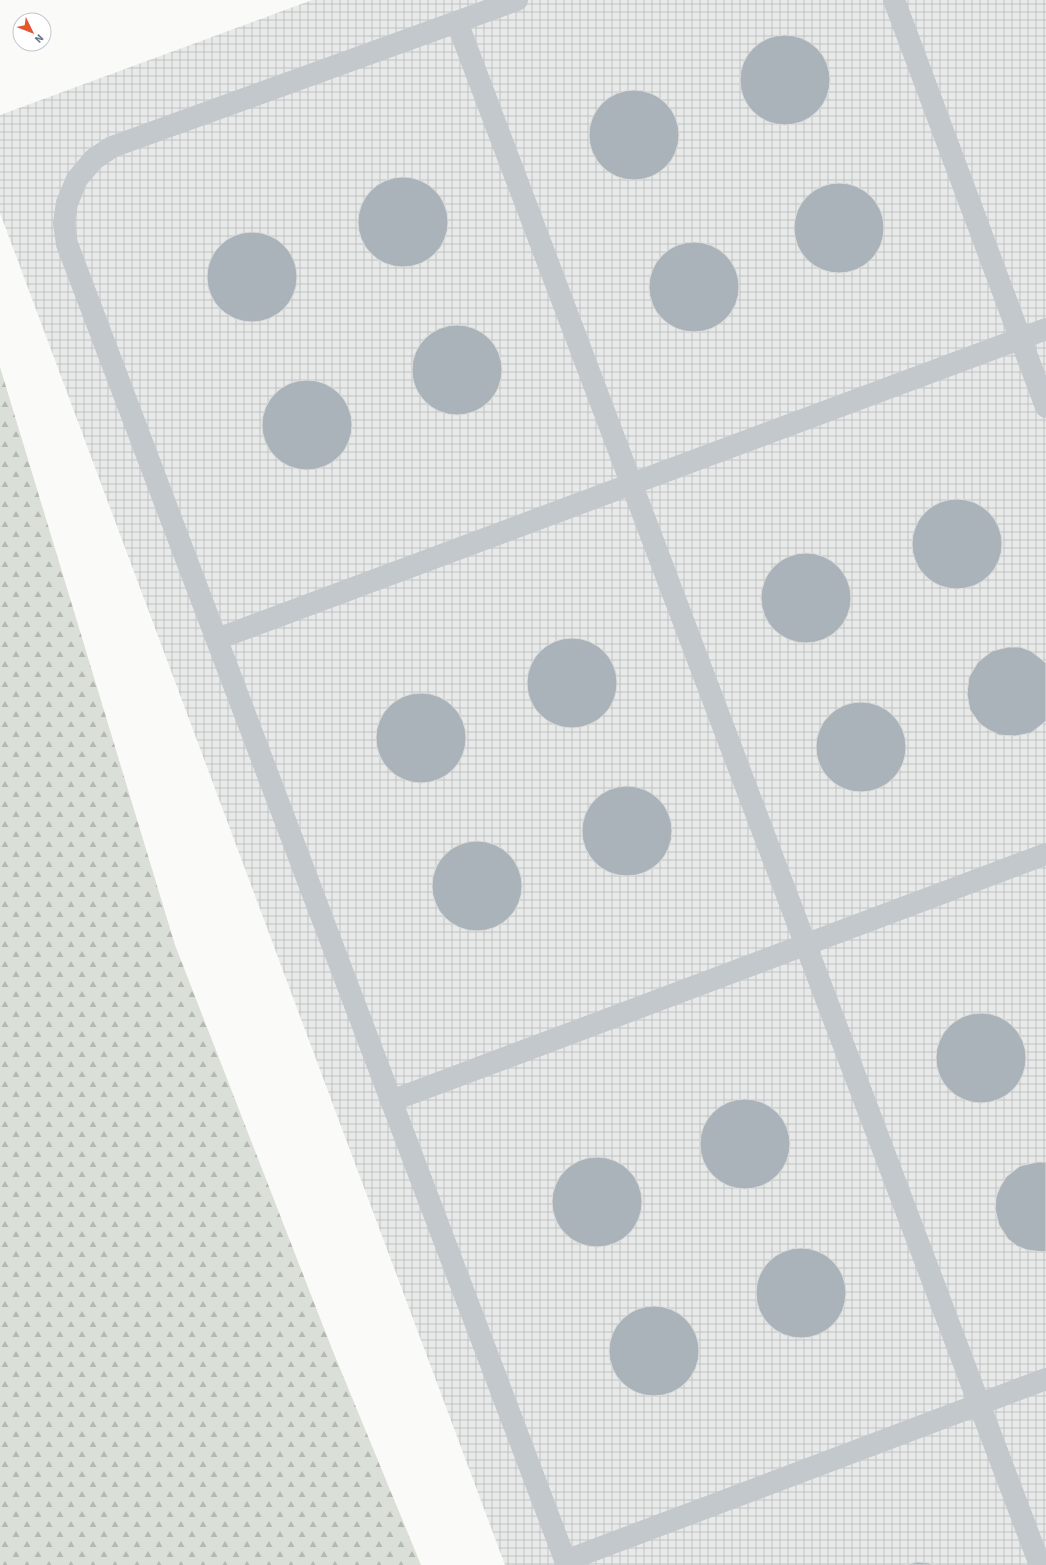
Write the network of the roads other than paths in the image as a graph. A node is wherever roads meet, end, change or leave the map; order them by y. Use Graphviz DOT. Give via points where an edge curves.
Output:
graph roads {
  1 [pos="517,0"];
  2 [pos="894,0"];
  3 [pos="457,22"];
  4 [pos="1046,329"];
  5 [pos="1020,339"];
  6 [pos="1046,407"];
  7 [pos="632,484"];
  8 [pos="216,639"];
  9 [pos="1046,854"];
  10 [pos="806,945"];
  11 [pos="391,1101"];
  12 [pos="1046,1380"];
  13 [pos="979,1405"];
  14 [pos="566,1563"];
  15 [pos="1040,1565"];
  1 -- 3 [label="lane"];
  2 -- 5 [label="lane"];
  3 -- 7 [label="lane"];
  3 -- 8 [label="lane" via="112,147 94,159 77,179 67,203 64,223 67,244"];
  4 -- 5 [label="lane"];
  5 -- 6 [label="lane"];
  5 -- 7 [label="lane"];
  7 -- 8 [label="lane"];
  7 -- 10 [label="lane"];
  8 -- 11 [label="lane"];
  9 -- 10 [label="lane"];
  10 -- 11 [label="lane"];
  10 -- 13 [label="lane"];
  11 -- 14 [label="lane"];
  12 -- 13 [label="lane"];
  13 -- 14 [label="lane"];
  13 -- 15 [label="lane"];
}
